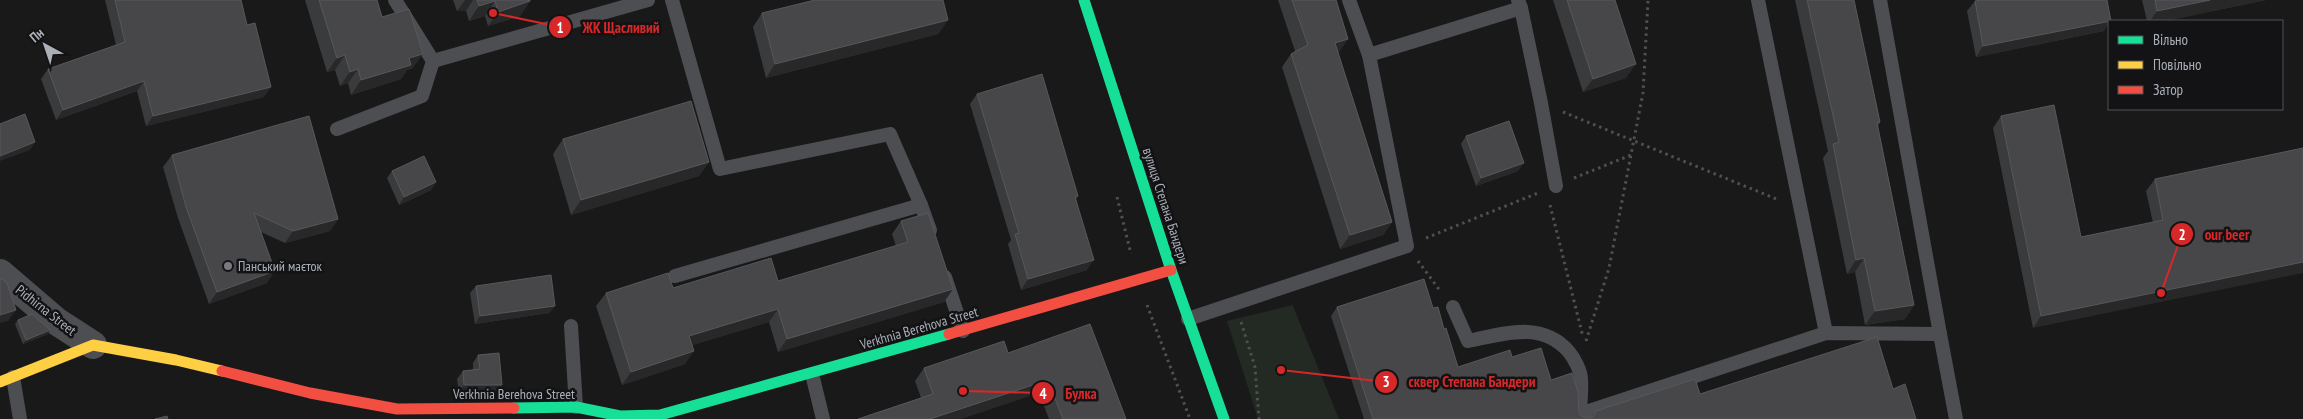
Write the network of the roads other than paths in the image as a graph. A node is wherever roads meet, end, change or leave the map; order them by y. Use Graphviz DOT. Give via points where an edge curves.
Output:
graph roads {
  1 [pos="395,0"];
  2 [pos="648,0"];
  3 [pos="672,0"];
  4 [pos="1084,0"];
  5 [pos="1349,0"];
  6 [pos="1758,0"];
  7 [pos="1880,0"];
  8 [pos="1519,4"];
  9 [pos="1369,54"];
  10 [pos="433,62"];
  11 [pos="337,129"];
  12 [pos="1551,188"];
  13 [pos="921,205"];
  14 [pos="933,241"];
  15 [pos="942,268"];
  16 [pos="1171,270"];
  17 [pos="0,273"];
  18 [pos="675,276"];
  19 [pos="1453,307"];
  20 [pos="1188,319"];
  21 [pos="571,326"];
  22 [pos="963,331"];
  23 [pos="1826,333"];
  24 [pos="1940,334"];
  25 [pos="93,345"];
  26 [pos="812,374"];
  27 [pos="6,380"];
  28 [pos="576,407"];
  29 [pos="1581,417"];
  30 [pos="20,419"];
  31 [pos="823,419"];
  32 [pos="1224,419"];
  33 [pos="1956,419"];
  1 -- 10 [label="lane"];
  2 -- 10 [label="lane"];
  3 -- 13 [label="lane" via="720,169 890,134"];
  4 -- 16 [label="street, вулиця Степана Бандери"];
  5 -- 9 [label="lane"];
  6 -- 23 [label="lane"];
  7 -- 24 [label="lane"];
  8 -- 9 [label="lane"];
  8 -- 12 [label="lane" via="1541,104"];
  9 -- 20 [label="lane" via="1407,246"];
  10 -- 11 [label="lane" via="422,96"];
  13 -- 14 [label="lane"];
  13 -- 18 [label="lane"];
  15 -- 22 [label="lane"];
  16 -- 20 [label="street, вулиця Степана Бандери"];
  16 -- 22 [label="street, Verkhnia Berehova Street"];
  17 -- 25 [label="street, Pidhirna Street" via="56,321"];
  19 -- 29 [label="lane" via="1468,341 1519,330 1542,332 1562,344 1582,377"];
  20 -- 32 [label="street, вулиця Степана Бандери"];
  21 -- 28 [label="lane"];
  22 -- 26 [label="street, Verkhnia Berehova Street"];
  23 -- 24 [label="lane"];
  23 -- 29 [label="lane"];
  24 -- 33 [label="lane"];
  25 -- 27 [label="street"];
  25 -- 28 [label="street, Verkhnia Berehova Street" via="397,409"];
  26 -- 28 [label="street, Verkhnia Berehova Street" via="660,415 620,416"];
  26 -- 31 [label="lane"];
  27 -- 30 [label="lane"];
}
